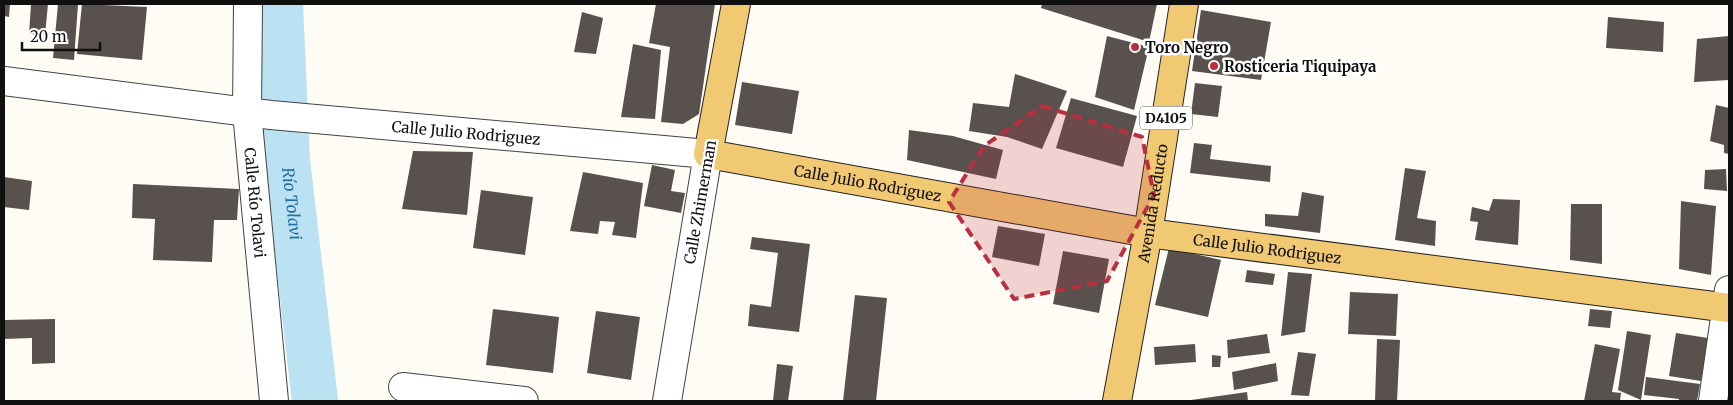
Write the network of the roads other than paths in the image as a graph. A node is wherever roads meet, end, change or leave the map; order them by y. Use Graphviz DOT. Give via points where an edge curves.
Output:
graph roads {
  1 [pos="248,4"];
  2 [pos="736,4"];
  3 [pos="1184,4"];
  4 [pos="4,81"];
  5 [pos="259,114"];
  6 [pos="708,154"];
  7 [pos="1148,233"];
  8 [pos="1728,302"];
  9 [pos="403,387"];
  10 [pos="274,401"];
  11 [pos="524,401"];
  12 [pos="667,401"];
  13 [pos="1117,401"];
  14 [pos="1713,401"];
  1 -- 5 [label="street, Calle Río Tolavi"];
  2 -- 6 [label="main road, Calle Zhimerman"];
  3 -- 7 [label="main road, Avenida Reducto / D4105"];
  4 -- 5 [label="street, Calle Julio Rodriguez"];
  5 -- 6 [label="street, Calle Julio Rodriguez"];
  5 -- 10 [label="street, Calle Río Tolavi"];
  6 -- 7 [label="main road, Calle Julio Rodriguez"];
  6 -- 12 [label="street, Calle Zhimerman"];
  7 -- 8 [label="main road, Calle Julio Rodriguez"];
  7 -- 13 [label="main road, Avenida Reducto / D4105"];
  8 -- 14 [label="street"];
  9 -- 11 [label="street"];
}
